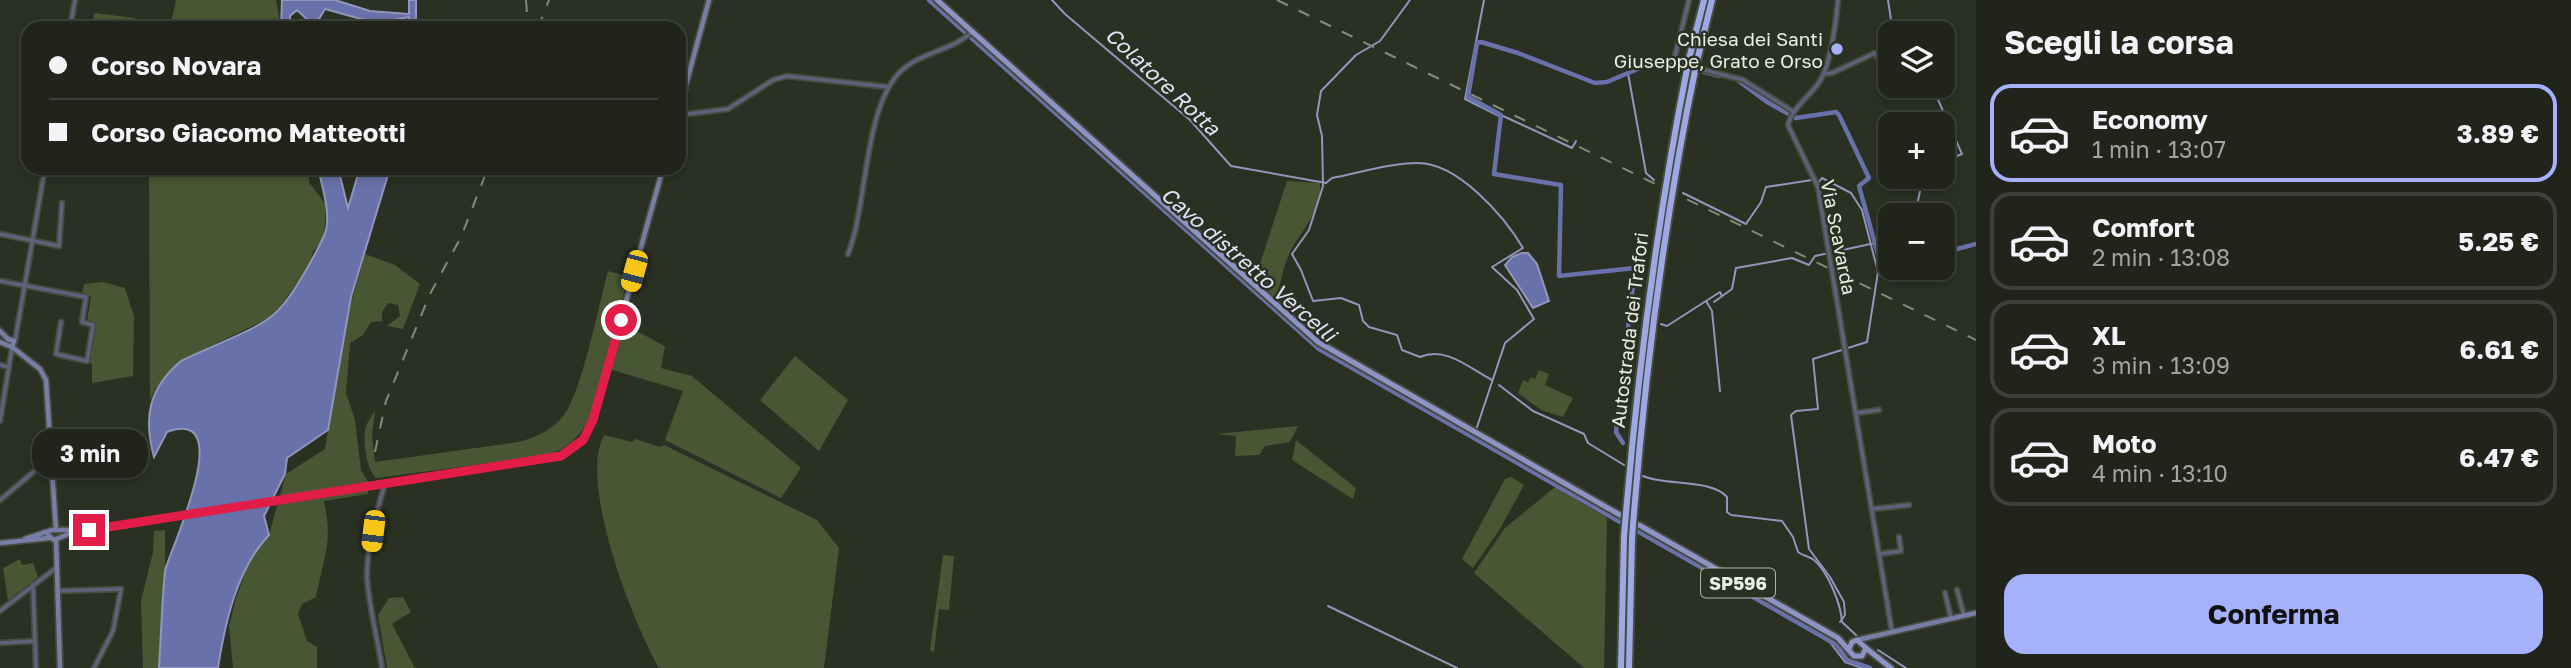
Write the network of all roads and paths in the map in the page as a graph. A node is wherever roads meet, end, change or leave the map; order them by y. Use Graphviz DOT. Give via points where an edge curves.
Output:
graph roads {
  1 [pos="75,0"];
  2 [pos="709,0"];
  3 [pos="937,0"];
  4 [pos="1689,0"];
  5 [pos="1704,0"];
  6 [pos="1712,0"];
  7 [pos="1838,0"];
  8 [pos="71,21"];
  9 [pos="971,33"];
  10 [pos="1878,59"];
  11 [pos="1693,60"];
  12 [pos="1682,65"];
  13 [pos="1701,69"];
  14 [pos="1824,74"];
  15 [pos="686,84"];
  16 [pos="890,87"];
  17 [pos="1794,112"];
  18 [pos="686,115"];
  19 [pos="44,175"];
  20 [pos="661,175"];
  21 [pos="62,203"];
  22 [pos="0,234"];
  23 [pos="32,240"];
  24 [pos="848,254"];
  25 [pos="0,281"];
  26 [pos="24,286"];
  27 [pos="61,322"];
  28 [pos="16,329"];
  29 [pos="2,332"];
  30 [pos="0,342"];
  31 [pos="11,344"];
  32 [pos="10,364"];
  33 [pos="0,365"];
  34 [pos="2,395"];
  35 [pos="1879,410"];
  36 [pos="1856,413"];
  37 [pos="0,421"];
  38 [pos="79,434"];
  39 [pos="52,459"];
  40 [pos="40,467"];
  41 [pos="53,475"];
  42 [pos="386,485"];
  43 [pos="0,500"];
  44 [pos="1909,505"];
  45 [pos="1872,509"];
  46 [pos="1620,515"];
  47 [pos="1639,525"];
  48 [pos="53,535"];
  49 [pos="1899,537"];
  50 [pos="0,543"];
  51 [pos="1879,554"];
  52 [pos="56,568"];
  53 [pos="33,585"];
  54 [pos="1957,590"];
  55 [pos="57,591"];
  56 [pos="1945,593"];
  57 [pos="0,611"];
  58 [pos="1976,613"];
  59 [pos="1965,616"];
  60 [pos="1952,619"];
  61 [pos="1892,632"];
  62 [pos="1875,636"];
  63 [pos="1838,638"];
  64 [pos="1855,640"];
  65 [pos="35,641"];
  66 [pos="0,643"];
  67 [pos="1866,646"];
  68 [pos="1849,649"];
  69 [pos="1860,657"];
  70 [pos="1877,659"];
  71 [pos="36,668"];
  72 [pos="60,668"];
  73 [pos="94,668"];
  74 [pos="382,668"];
  75 [pos="1621,668"];
  76 [pos="1629,668"];
  77 [pos="1891,668"];
  1 -- 8 [label="street"];
  2 -- 15 [label="main road"];
  3 -- 9 [label="main road"];
  4 -- 12 [label="street" via="1675,56"];
  5 -- 11 [label="highway, Autostrada dei Trafori"];
  6 -- 11 [label="highway, Autostrada dei Trafori"];
  7 -- 14 [label="street, Via Scavarda"];
  9 -- 16 [label="street" via="908,66"];
  9 -- 46 [label="main road" via="1328,349"];
  10 -- 14 [label="street" via="1875,53"];
  11 -- 75 [label="highway, Autostrada dei Trafori, bridge" via="1664,186 1644,320 1624,537"];
  11 -- 76 [label="highway, Autostrada dei Trafori, bridge" via="1652,322 1632,538"];
  13 -- 17 [label="street" via="1743,80"];
  14 -- 17 [label="street, Via Scavarda"];
  16 -- 18 [label="street" via="787,76 728,109"];
  16 -- 24 [label="street" via="866,167"];
  17 -- 36 [label="street, Via Scavarda" via="1789,132 1817,183"];
  19 -- 23 [label="street"];
  20 -- 42 [label="main road" via="593,420 583,440 561,456 543,461"];
  21 -- 23 [label="street" via="59,246"];
  22 -- 23 [label="street"];
  23 -- 26 [label="street"];
  25 -- 26 [label="street"];
  26 -- 27 [label="street" via="86,297 82,322 93,326 87,361 56,355"];
  26 -- 28 [label="street"];
  28 -- 29 [label="street"];
  28 -- 31 [label="street"];
  29 -- 31 [label="main road"];
  30 -- 31 [label="main road"];
  31 -- 32 [label="street"];
  31 -- 39 [label="main road" via="46,380"];
  32 -- 33 [label="street"];
  32 -- 34 [label="street"];
  34 -- 37 [label="street"];
  35 -- 36 [label="street"];
  36 -- 45 [label="street, Via Scavarda"];
  38 -- 39 [label="street"];
  39 -- 40 [label="street"];
  39 -- 41 [label="main road"];
  40 -- 41 [label="street"];
  40 -- 43 [label="street"];
  41 -- 48 [label="main road"];
  42 -- 48 [label="main road"];
  42 -- 74 [label="street" via="375,515 367,580"];
  44 -- 45 [label="street"];
  45 -- 51 [label="street, Via Scavarda"];
  47 -- 63 [label="main road, SP596"];
  48 -- 50 [label="main road"];
  48 -- 52 [label="main road"];
  49 -- 51 [label="street" via="1901,551"];
  51 -- 61 [label="street, Via Scavarda"];
  52 -- 53 [label="street"];
  52 -- 55 [label="main road"];
  53 -- 57 [label="street"];
  53 -- 65 [label="street"];
  54 -- 59 [label="street"];
  55 -- 72 [label="main road"];
  55 -- 73 [label="street" via="121,589 113,631"];
  56 -- 60 [label="street"];
  58 -- 59 [label="main road"];
  59 -- 60 [label="main road"];
  60 -- 61 [label="main road"];
  61 -- 62 [label="main road"];
  62 -- 64 [label="main road"];
  62 -- 67 [label="main road"];
  63 -- 64 [label="main road, SP596"];
  63 -- 68 [label="main road, SP596"];
  64 -- 67 [label="main road, SP596"];
  64 -- 68 [label="main road"];
  65 -- 66 [label="street"];
  65 -- 71 [label="street"];
  67 -- 69 [label="main road"];
  67 -- 70 [label="main road, SP596"];
  68 -- 69 [label="main road, SP596"];
  69 -- 70 [label="main road, SP596"];
  70 -- 77 [label="main road, SP596"];
}
